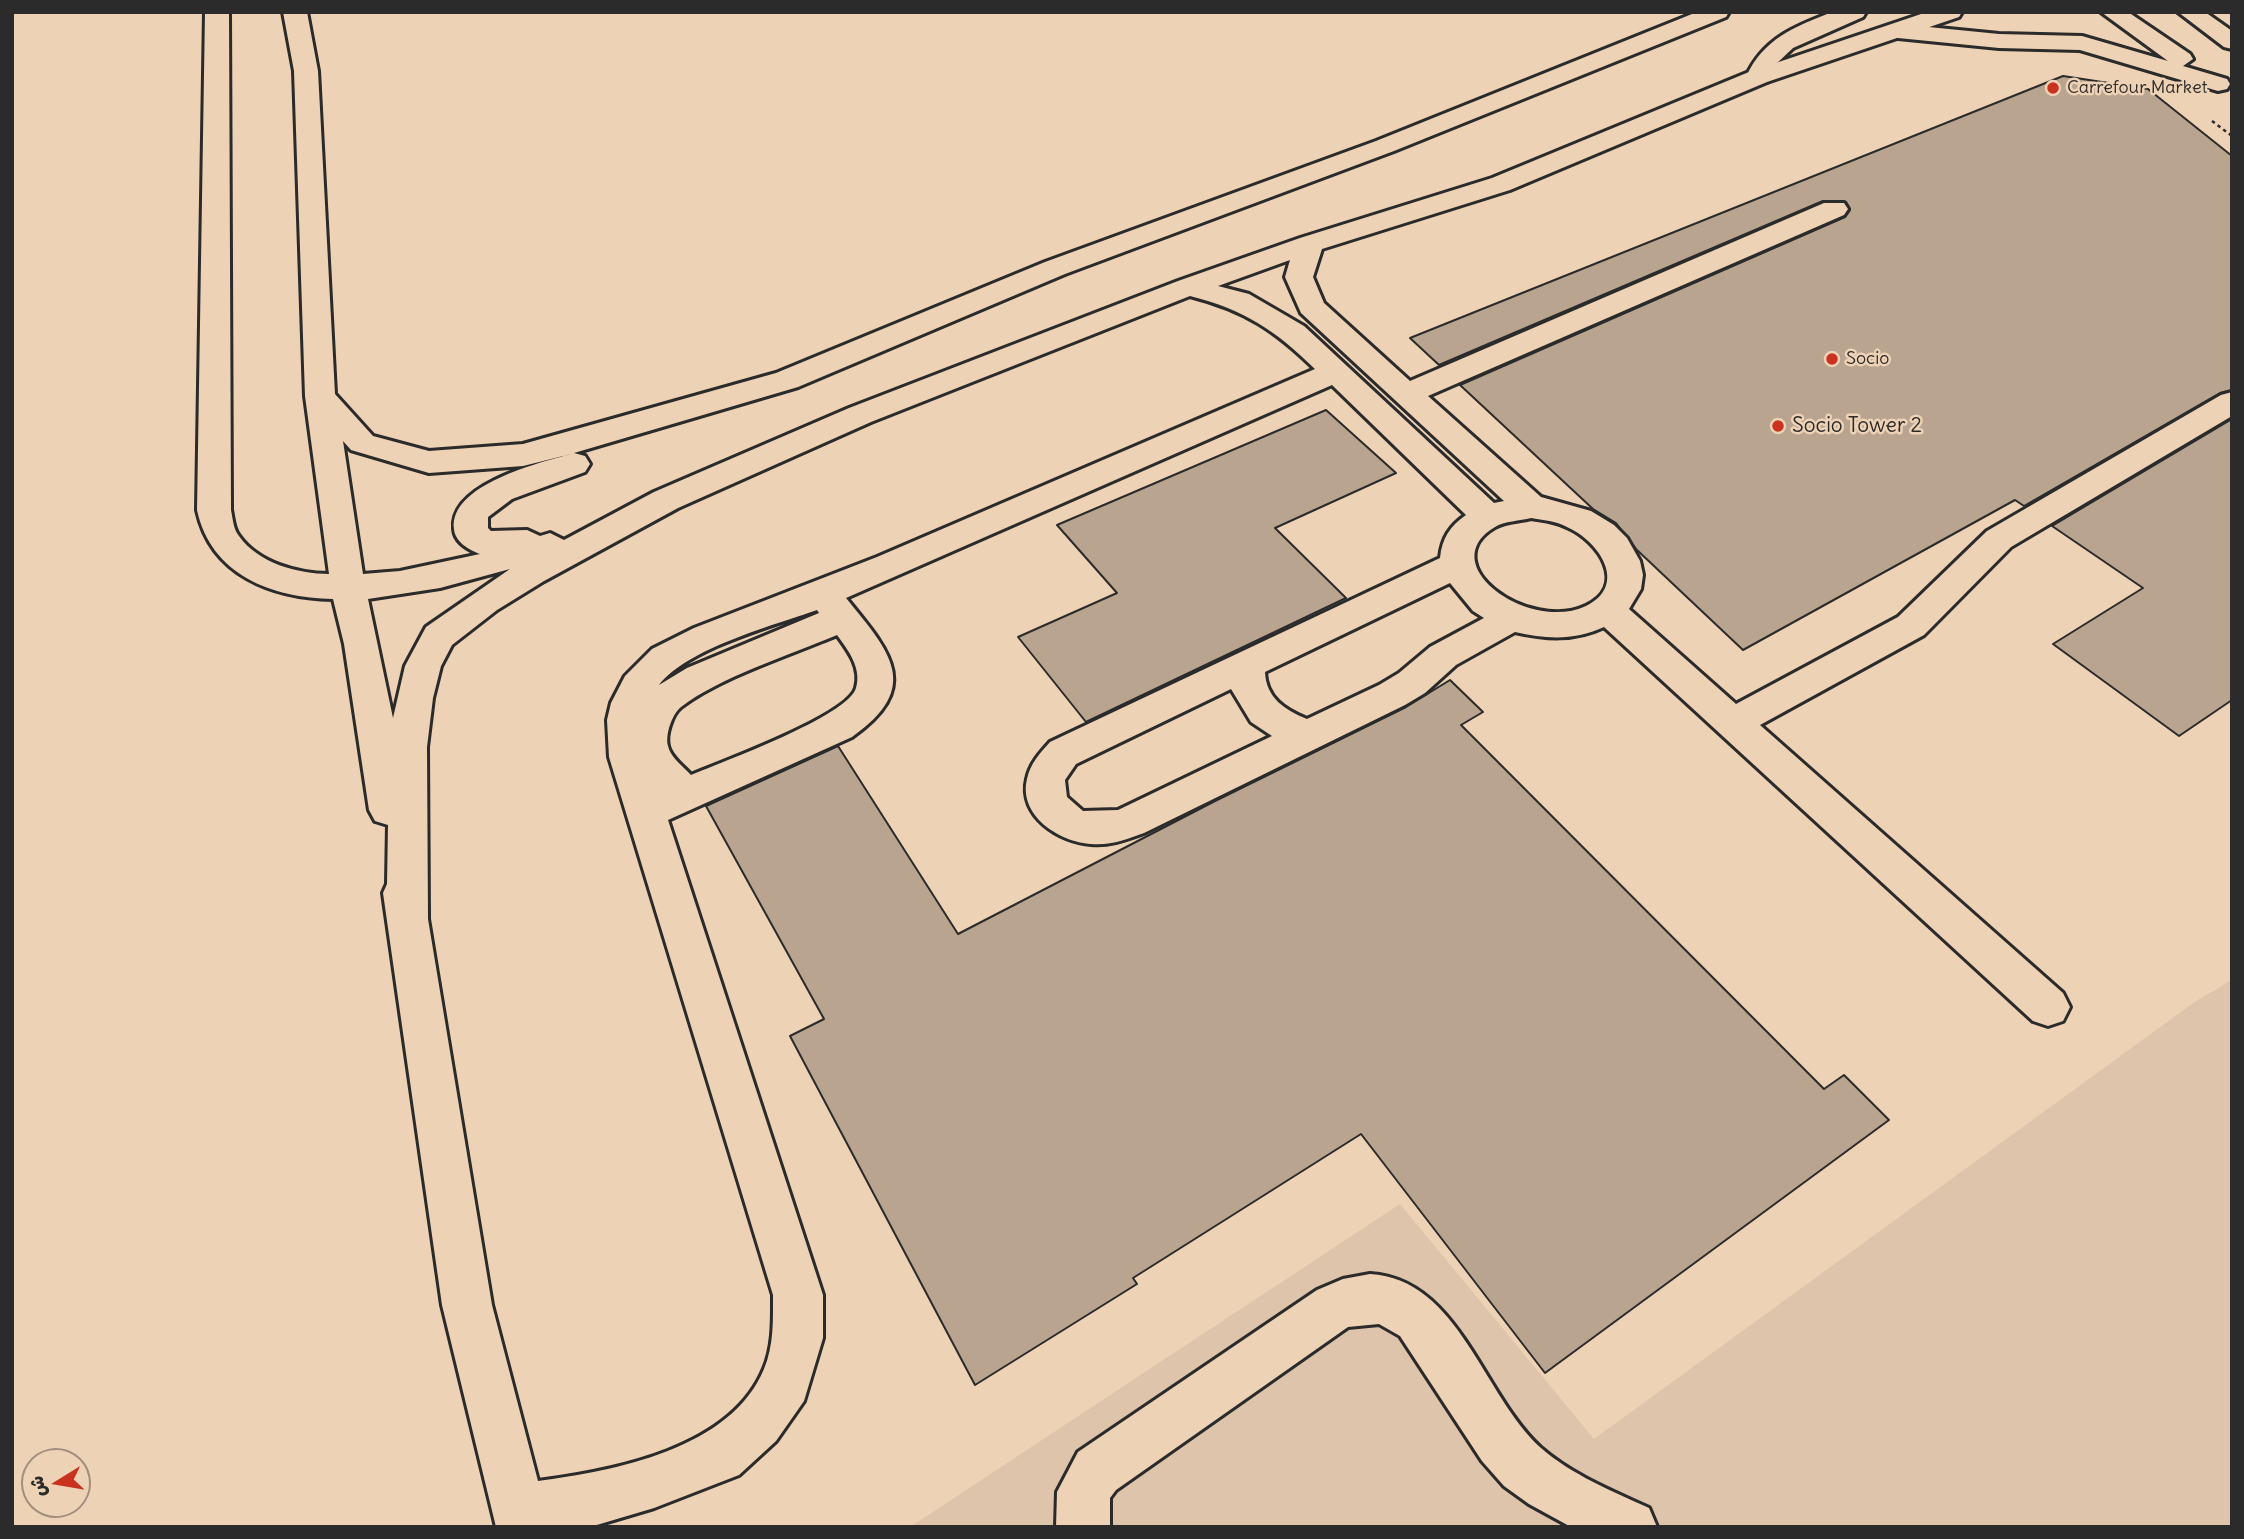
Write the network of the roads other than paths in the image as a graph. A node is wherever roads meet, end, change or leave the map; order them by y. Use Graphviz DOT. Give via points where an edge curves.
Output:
graph roads {
  1 [pos="217,12"];
  2 [pos="295,12"];
  3 [pos="1718,12"];
  4 [pos="1854,12"];
  5 [pos="1951,12"];
  6 [pos="2112,12"];
  7 [pos="2189,12"];
  8 [pos="1898,31"];
  9 [pos="2232,42"];
  10 [pos="1758,77"];
  11 [pos="2225,89"];
  12 [pos="1834,209"];
  13 [pos="1310,244"];
  14 [pos="1188,287"];
  15 [pos="1335,372"];
  16 [pos="787,380"];
  17 [pos="1406,394"];
  18 [pos="320,396"];
  19 [pos="2232,402"];
  20 [pos="1531,507"];
  21 [pos="1486,515"];
  22 [pos="622,521"];
  23 [pos="1456,565"];
  24 [pos="348,587"];
  25 [pos="832,606"];
  26 [pos="1608,611"];
  27 [pos="1512,618"];
  28 [pos="1246,666"];
  29 [pos="1732,723"];
  30 [pos="1310,735"];
  31 [pos="665,803"];
  32 [pos="407,919"];
  33 [pos="2048,1007"];
  34 [pos="520,1519"];
  35 [pos="1083,1527"];
  36 [pos="1630,1527"];
  1 -- 24 [label="street" via="214,510 221,537 242,560 264,573 298,583"];
  2 -- 18 [label="street" via="306,71"];
  3 -- 16 [label="street" via="1385,146 1055,268"];
  4 -- 10 [label="street" via="1781,44 1761,65"];
  5 -- 8 [label="street"];
  6 -- 11 [label="street"];
  7 -- 9 [label="street"];
  8 -- 10 [label="street"];
  8 -- 11 [label="street" via="2082,43"];
  10 -- 13 [label="street" via="1501,184"];
  12 -- 17 [label="street"];
  13 -- 14 [label="street"];
  13 -- 17 [label="street" via="1298,277 1311,307"];
  14 -- 15 [label="street" via="1259,309 1294,332"];
  14 -- 22 [label="street" via="860,415"];
  15 -- 21 [label="street"];
  15 -- 25 [label="street"];
  16 -- 18 [label="street" via="574,443 523,455 464,461 429,462 362,443"];
  16 -- 22 [label="street" via="734,406 495,493 471,515 471,533 484,543 514,544"];
  17 -- 20 [label="street"];
  18 -- 24 [label="street"];
  19 -- 29 [label="street" via="1999,540 1911,626"];
  20 -- 21 [label="street"];
  20 -- 26 [label="street" via="1559,511 1607,536 1621,555 1627,576 1622,595"];
  21 -- 23 [label="street" via="1467,527 1457,545"];
  22 -- 24 [label="street" via="464,570 402,583"];
  22 -- 32 [label="street" via="485,601 439,636 414,698 408,747"];
  23 -- 27 [label="street" via="1466,586 1485,604"];
  23 -- 28 [label="street"];
  24 -- 32 [label="street" via="362,644"];
  25 -- 31 [label="street" via="878,672 874,697 866,709 839,727"];
  25 -- 31 [label="street" via="679,651 650,670 629,705 624,724 627,762"];
  26 -- 27 [label="street" via="1581,623 1547,626"];
  26 -- 29 [label="street"];
  27 -- 30 [label="street" via="1443,656 1392,695"];
  28 -- 30 [label="street" via="1245,681 1260,709 1291,730"];
  28 -- 30 [label="street" via="1063,753 1049,768 1044,786 1049,805 1063,820 1084,828 1108,829"];
  29 -- 33 [label="street"];
  31 -- 34 [label="street" via="798,1295 798,1338 786,1383 758,1423 720,1456 654,1482"];
  32 -- 34 [label="street" via="467,1305"];
  35 -- 36 [label="street" via="1084,1492 1097,1471 1334,1307 1356,1298 1382,1299 1406,1309 1426,1328 1494,1435 1522,1466 1556,1492"];
}
